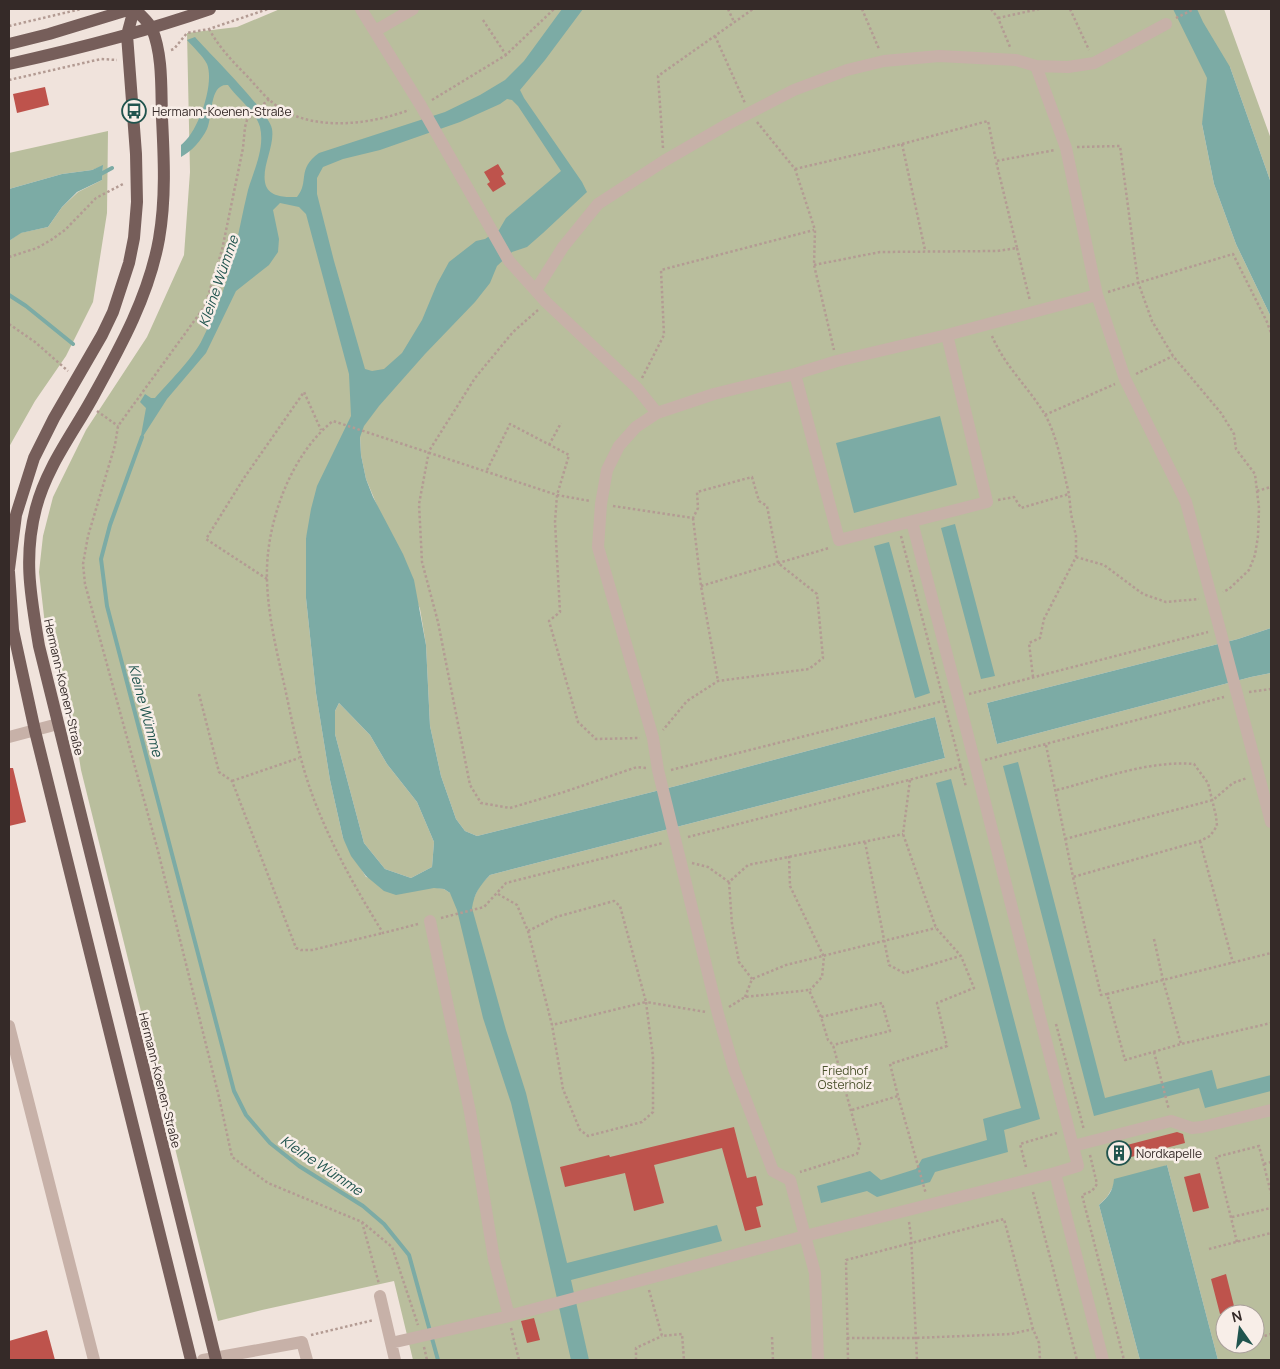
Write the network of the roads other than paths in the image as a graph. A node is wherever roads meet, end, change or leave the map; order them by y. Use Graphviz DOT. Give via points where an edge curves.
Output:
graph roads {
  1 [pos="133,9"];
  2 [pos="210,9"];
  3 [pos="362,9"];
  4 [pos="413,9"];
  5 [pos="1166,24"];
  6 [pos="152,28"];
  7 [pos="375,31"];
  8 [pos="127,35"];
  9 [pos="9,44"];
  10 [pos="9,64"];
  11 [pos="1036,66"];
  12 [pos="536,290"];
  13 [pos="1097,295"];
  14 [pos="946,335"];
  15 [pos="795,374"];
  16 [pos="657,413"];
  17 [pos="912,522"];
  18 [pos="9,570"];
  19 [pos="58,724"];
  20 [pos="35,731"];
  21 [pos="9,737"];
  22 [pos="1271,822"];
  23 [pos="430,921"];
  24 [pos="9,1026"];
  25 [pos="1271,1110"];
  26 [pos="1074,1146"];
  27 [pos="1056,1172"];
  28 [pos="805,1236"];
  29 [pos="380,1296"];
  30 [pos="509,1316"];
  31 [pos="391,1343"];
  32 [pos="211,1359"];
  33 [pos="94,1360"];
  34 [pos="191,1360"];
  35 [pos="307,1360"];
  36 [pos="395,1360"];
  37 [pos="818,1360"];
  38 [pos="1103,1360"];
  1 -- 6 [label="main road, Hermann-Koenen-Straße"];
  1 -- 8 [label="main road"];
  1 -- 9 [label="main road"];
  2 -- 6 [label="main road"];
  3 -- 7 [label="street"];
  4 -- 7 [label="street"];
  5 -- 11 [label="street" via="1094,63 1068,67"];
  6 -- 8 [label="main road"];
  6 -- 19 [label="main road, Hermann-Koenen-Straße" via="160,64 164,182 159,241 134,318 93,397 52,465 31,533 29,578 39,646"];
  7 -- 12 [label="street" via="509,261"];
  8 -- 10 [label="main road"];
  8 -- 18 [label="main road" via="137,178 134,238 122,287 102,335 34,458 16,515"];
  11 -- 12 [label="street" via="1016,60 939,56 884,61 847,70 794,90 664,162 598,204 563,247"];
  11 -- 13 [label="street" via="1066,148"];
  12 -- 16 [label="street" via="637,388"];
  13 -- 14 [label="street"];
  13 -- 22 [label="street" via="1125,379 1186,502"];
  14 -- 15 [label="street"];
  14 -- 17 [label="street" via="987,502"];
  15 -- 16 [label="street" via="714,394"];
  15 -- 17 [label="street" via="839,540"];
  16 -- 28 [label="street" via="636,427 619,446 607,470 598,547 653,738 680,864 734,1069 773,1171 790,1180"];
  17 -- 26 [label="street"];
  18 -- 20 [label="main road" via="13,630"];
  19 -- 20 [label="street"];
  19 -- 32 [label="main road, Hermann-Koenen-Straße"];
  20 -- 21 [label="street"];
  20 -- 34 [label="main road"];
  23 -- 30 [label="street" via="470,1112 494,1259"];
  24 -- 33 [label="street"];
  25 -- 26 [label="street" via="1202,1127 1192,1128 1171,1121"];
  26 -- 27 [label="street" via="1078,1166"];
  27 -- 28 [label="street"];
  27 -- 38 [label="street"];
  28 -- 30 [label="street"];
  28 -- 37 [label="street" via="815,1273"];
  29 -- 31 [label="street"];
  30 -- 31 [label="street"];
  31 -- 36 [label="street"];
  32 -- 35 [label="street" via="302,1342"];
}
